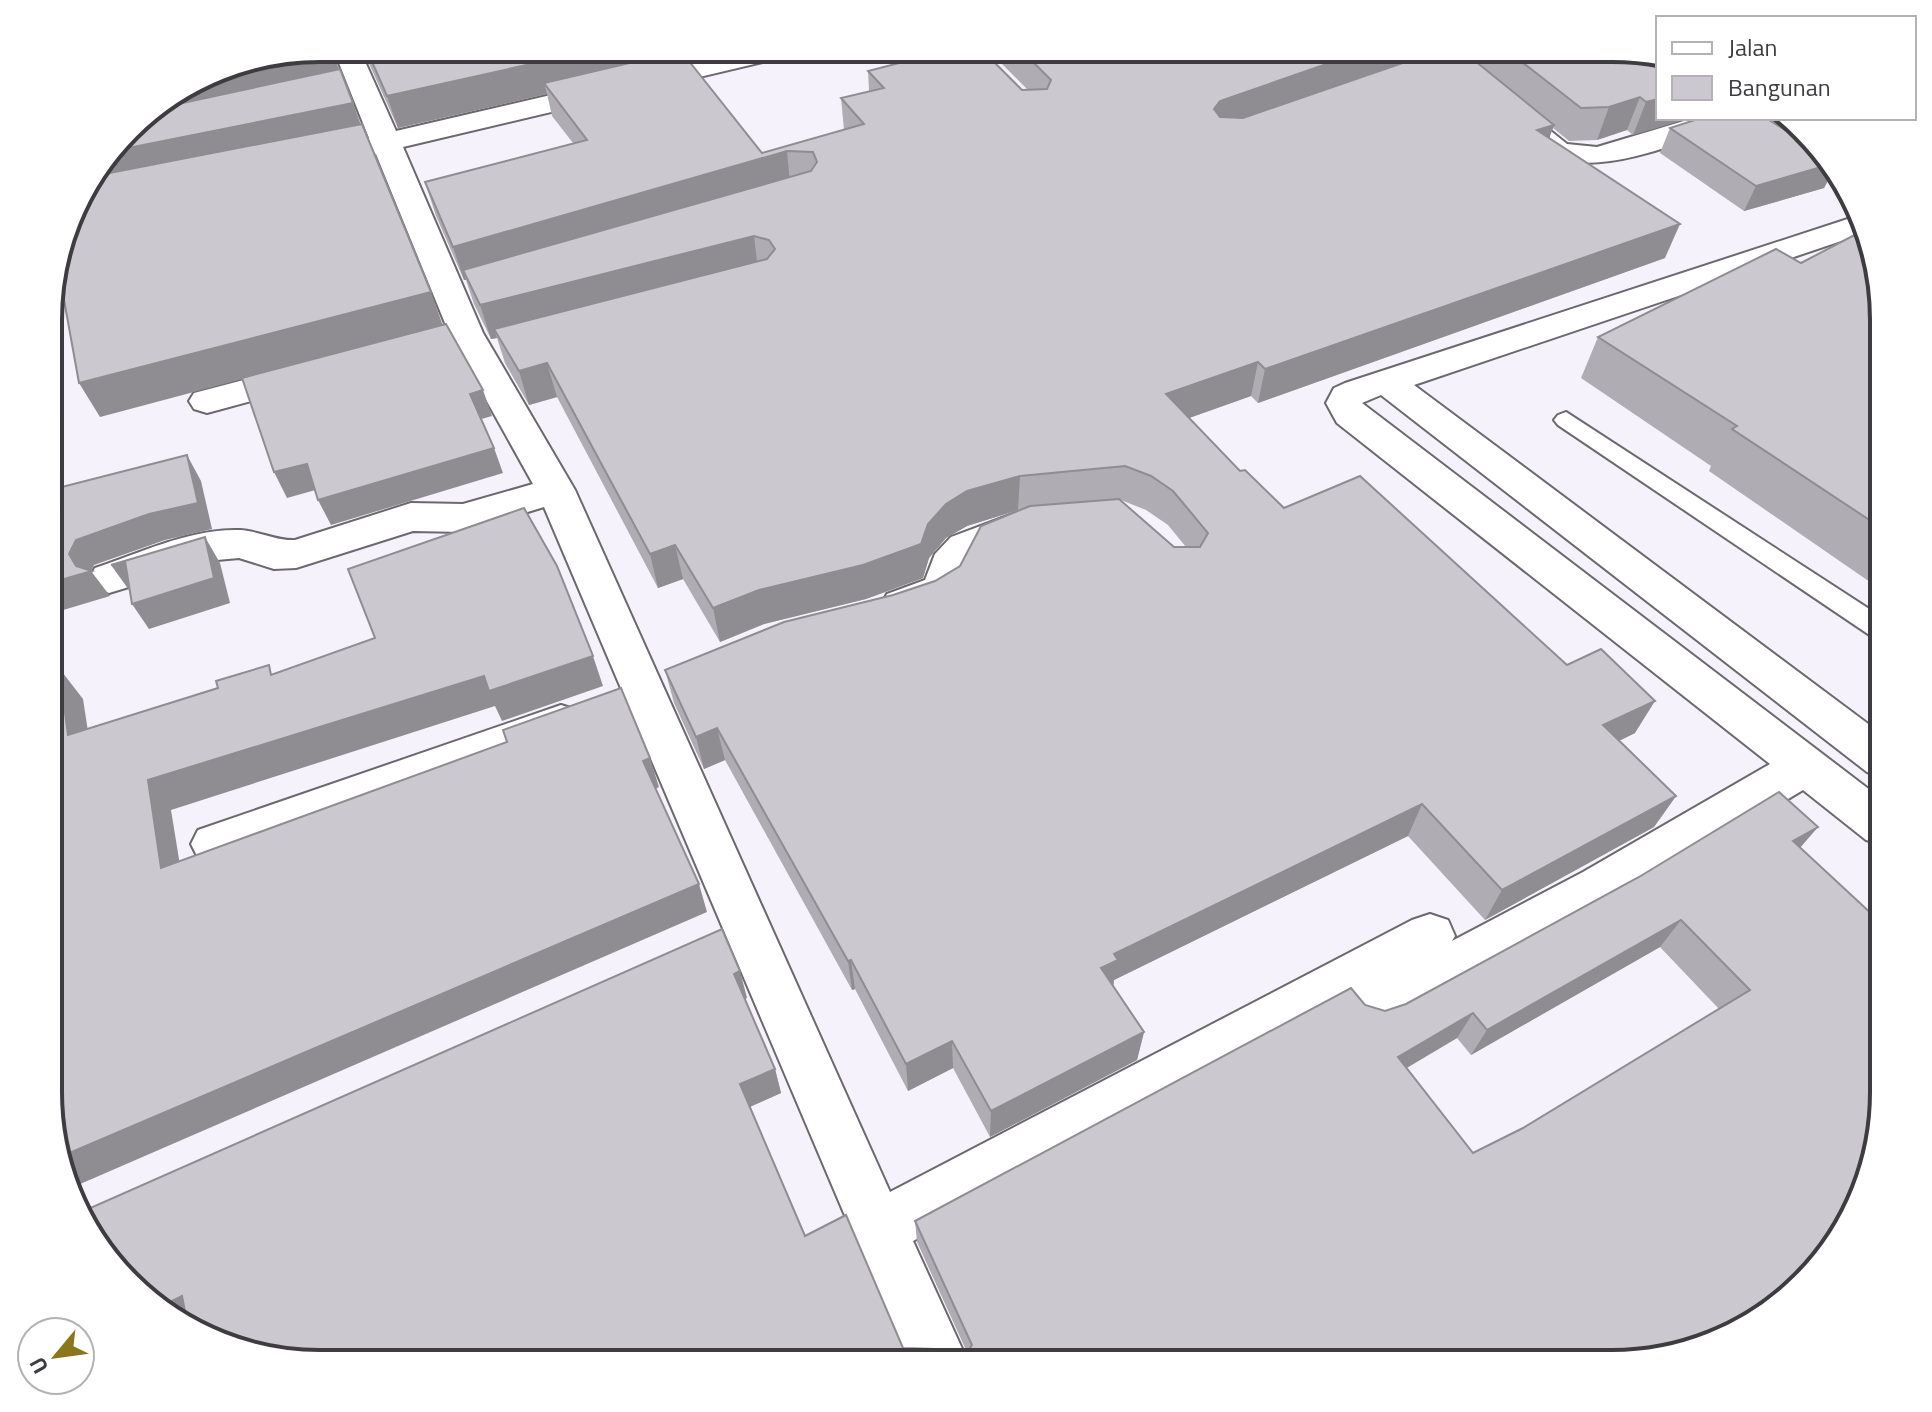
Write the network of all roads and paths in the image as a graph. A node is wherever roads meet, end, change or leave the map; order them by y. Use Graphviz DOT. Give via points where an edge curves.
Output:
graph roads {
  1 [pos="347,63"];
  2 [pos="724,63"];
  3 [pos="1511,112"];
  4 [pos="1718,120"];
  5 [pos="387,143"];
  6 [pos="327,155"];
  7 [pos="1852,227"];
  8 [pos="344,365"];
  9 [pos="1388,383"];
  10 [pos="207,401"];
  11 [pos="1566,420"];
  12 [pos="556,490"];
  13 [pos="1062,522"];
  14 [pos="109,578"];
  15 [pos="873,616"];
  16 [pos="1869,622"];
  17 [pos="664,684"];
  18 [pos="1835,723"];
  19 [pos="1869,748"];
  20 [pos="1795,759"];
  21 [pos="1869,815"];
  22 [pos="215,844"];
  23 [pos="1430,936"];
  24 [pos="1373,1010"];
  25 [pos="877,1229"];
  26 [pos="932,1349"];
  1 -- 5 [label="street" via="349,90"];
  2 -- 5 [label="street"];
  3 -- 4 [label="street" via="1559,152 1574,156 1598,156"];
  5 -- 6 [label="street"];
  5 -- 12 [label="street" via="469,327"];
  7 -- 9 [label="street"];
  8 -- 10 [label="street"];
  9 -- 18 [label="street"];
  9 -- 20 [label="street" via="1347,396 1346,409"];
  11 -- 16 [label="lane"];
  12 -- 14 [label="street" via="463,518 411,517 296,554 274,555 247,543 211,547"];
  12 -- 17 [label="street"];
  13 -- 15 [label="street" via="1025,523 965,547 949,564 940,591"];
  17 -- 22 [label="street"];
  17 -- 25 [label="street" via="723,931"];
  18 -- 19 [label="street"];
  18 -- 20 [label="street"];
  20 -- 21 [label="street"];
  20 -- 24 [label="street" via="1600,887"];
  23 -- 25 [label="street"];
  25 -- 26 [label="street"];
}
